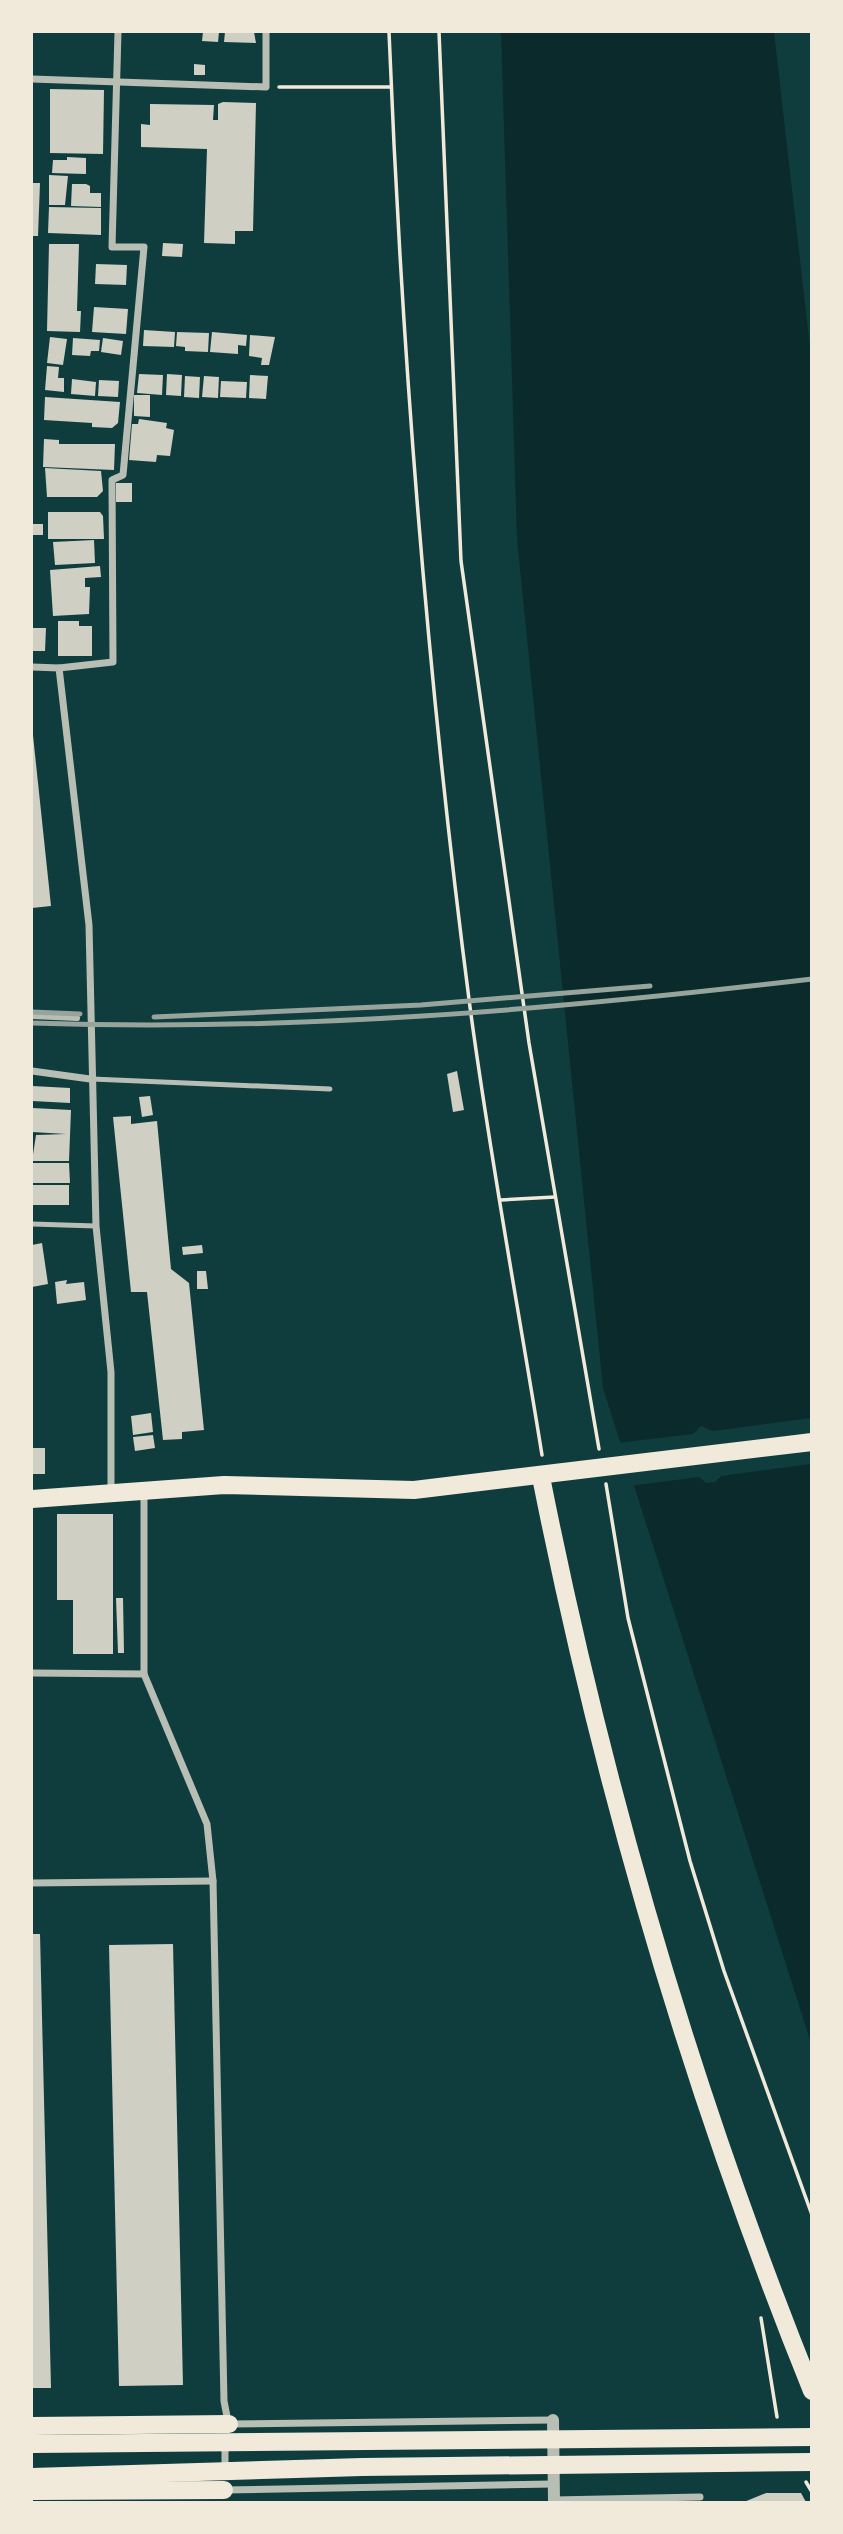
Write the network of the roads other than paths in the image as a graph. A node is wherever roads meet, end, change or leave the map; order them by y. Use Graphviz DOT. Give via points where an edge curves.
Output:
graph roads {
  1 [pos="118,32"];
  2 [pos="265,32"];
  3 [pos="32,79"];
  4 [pos="118,81"];
  5 [pos="32,667"];
  6 [pos="60,668"];
  7 [pos="32,1016"];
  8 [pos="77,1018"];
  9 [pos="32,1071"];
  10 [pos="90,1079"];
  11 [pos="330,1088"];
  12 [pos="32,1224"];
  13 [pos="96,1226"];
  14 [pos="811,1442"];
  15 [pos="541,1477"];
  16 [pos="144,1490"];
  17 [pos="111,1492"];
  18 [pos="32,1499"];
  19 [pos="32,1672"];
  20 [pos="144,1674"];
  21 [pos="213,1881"];
  22 [pos="32,1883"];
  23 [pos="811,2391"];
  24 [pos="553,2420"];
  25 [pos="229,2424"];
  26 [pos="32,2426"];
  27 [pos="796,2434"];
  28 [pos="32,2444"];
  29 [pos="225,2445"];
  30 [pos="807,2462"];
  31 [pos="225,2470"];
  32 [pos="32,2477"];
  33 [pos="553,2484"];
  34 [pos="32,2491"];
  35 [pos="224,2496"];
  36 [pos="700,2497"];
  37 [pos="554,2501"];
  1 -- 4 [label="street"];
  2 -- 4 [label="street" via="266,87"];
  3 -- 4 [label="street"];
  4 -- 6 [label="street" via="112,247 144,247 122,475 112,480 113,662"];
  5 -- 6 [label="street"];
  6 -- 10 [label="street" via="89,925"];
  7 -- 8 [label="street"];
  9 -- 10 [label="street"];
  10 -- 11 [label="lane"];
  10 -- 13 [label="street"];
  12 -- 13 [label="lane"];
  13 -- 17 [label="street" via="111,1372"];
  14 -- 15 [label="main road"];
  15 -- 16 [label="main road" via="414,1490 224,1485"];
  15 -- 23 [label="main road" via="623,1833 752,2240"];
  16 -- 17 [label="main road"];
  16 -- 20 [label="street"];
  17 -- 18 [label="main road"];
  19 -- 20 [label="street"];
  20 -- 21 [label="street" via="207,1824"];
  21 -- 22 [label="street"];
  21 -- 25 [label="street" via="224,2401"];
  24 -- 25 [label="street"];
  24 -- 33 [label="street"];
  25 -- 26 [label="main road"];
  25 -- 29 [label="street"];
  27 -- 29 [label="main road"];
  28 -- 29 [label="main road"];
  29 -- 31 [label="street"];
  30 -- 31 [label="main road"];
  31 -- 32 [label="main road"];
  31 -- 35 [label="street"];
  33 -- 35 [label="street"];
  33 -- 37 [label="street"];
  34 -- 35 [label="main road"];
  36 -- 37 [label="street"];
}
